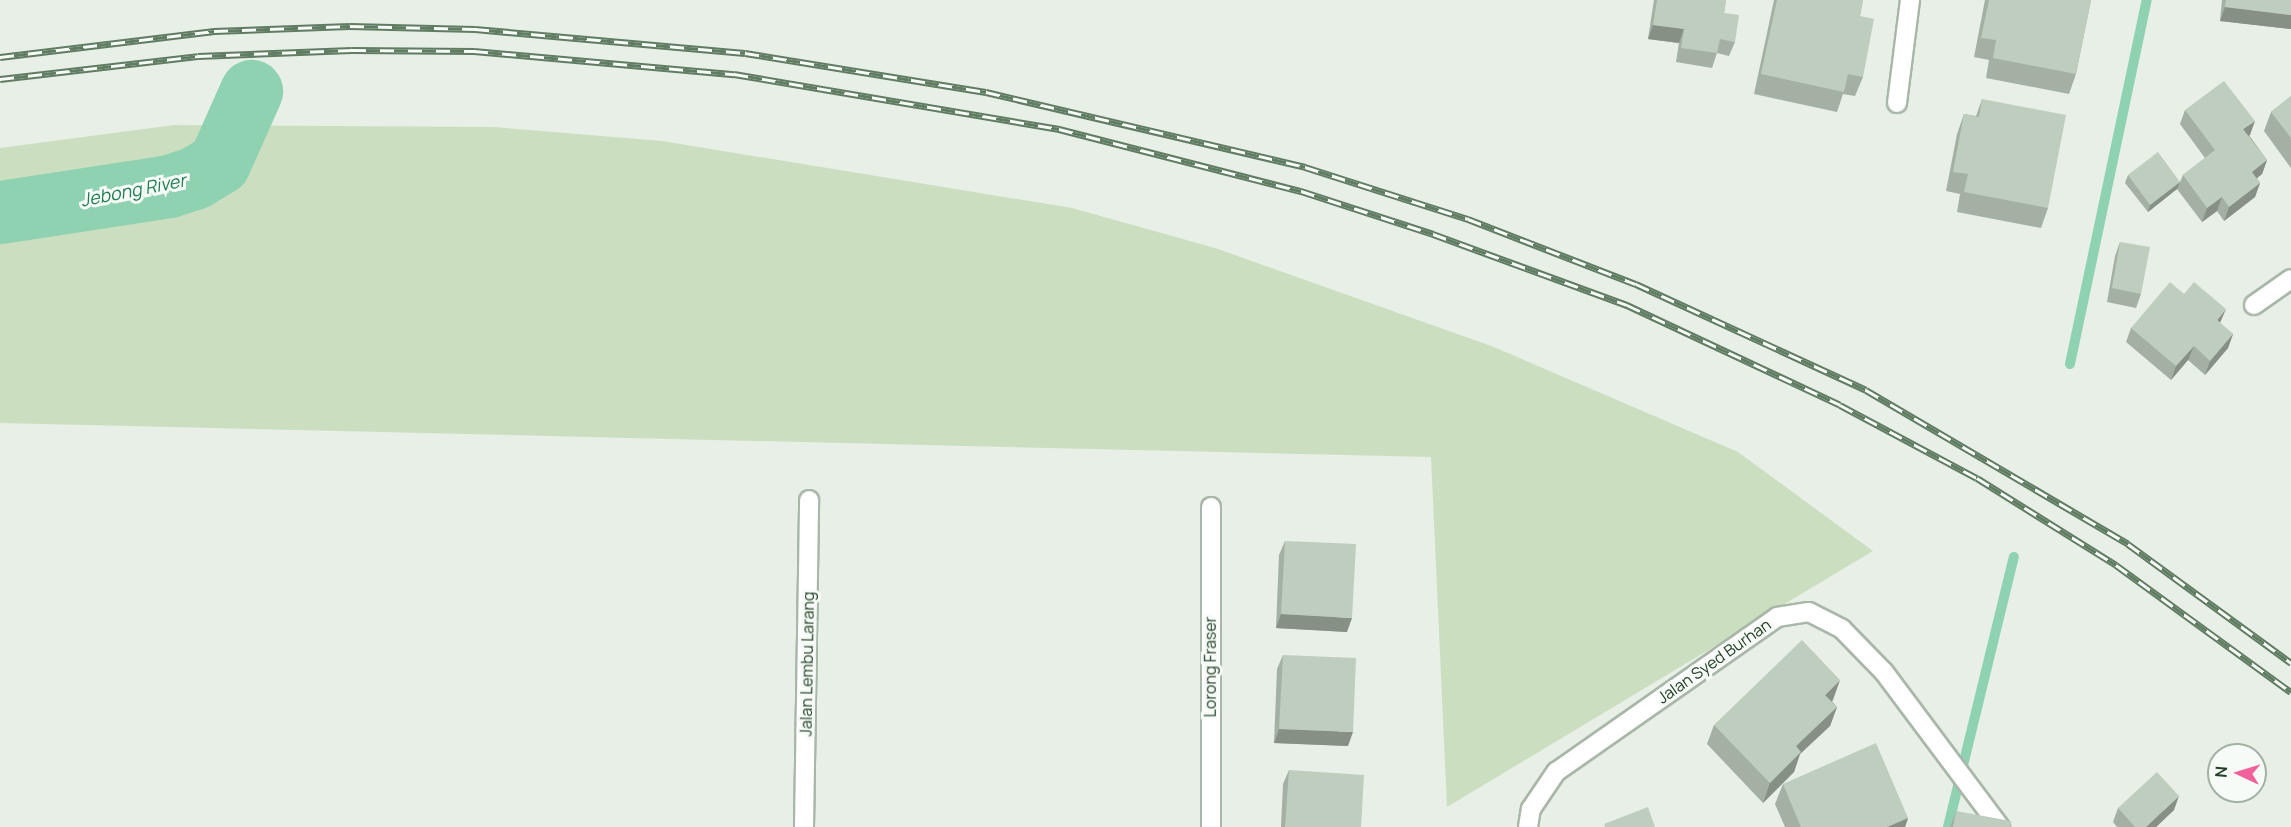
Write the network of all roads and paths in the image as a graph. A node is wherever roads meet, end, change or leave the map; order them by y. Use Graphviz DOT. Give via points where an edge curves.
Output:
graph roads {
  1 [pos="1910,0"];
  2 [pos="1897,104"];
  3 [pos="2291,279"];
  4 [pos="2254,305"];
  5 [pos="809,500"];
  6 [pos="1211,507"];
  7 [pos="804,827"];
  8 [pos="1211,827"];
  9 [pos="1528,827"];
  10 [pos="2000,827"];
  1 -- 2 [label="street"];
  3 -- 4 [label="street"];
  5 -- 7 [label="street, Jalan Lembu Larang"];
  6 -- 8 [label="street, Lorong Fraser"];
  9 -- 10 [label="street, Jalan Syed Burhan" via="1531,809 1556,772 1777,617 1809,612 1842,629 1884,672"];
}
